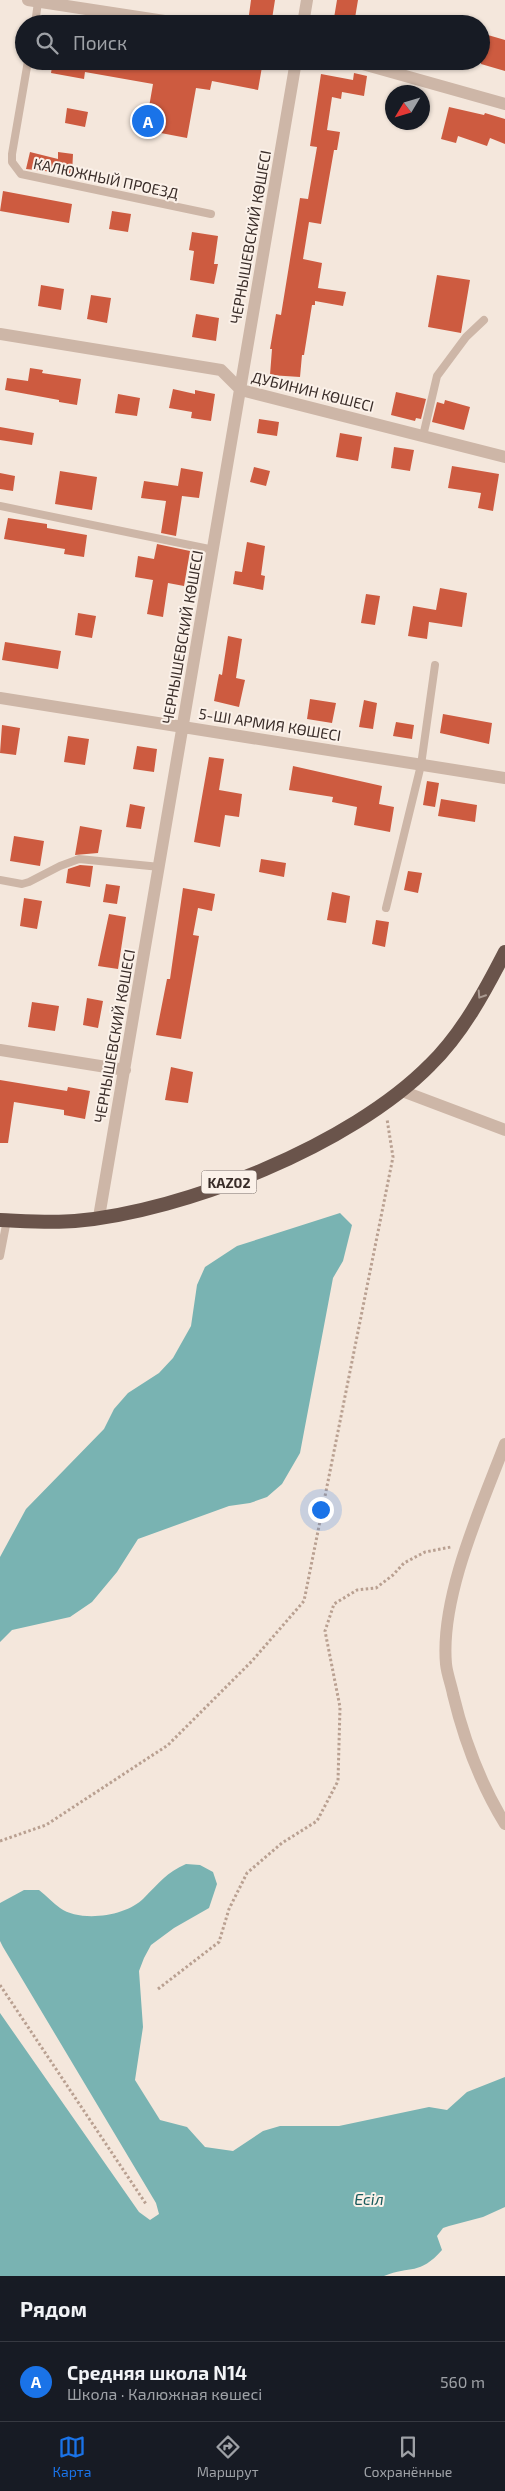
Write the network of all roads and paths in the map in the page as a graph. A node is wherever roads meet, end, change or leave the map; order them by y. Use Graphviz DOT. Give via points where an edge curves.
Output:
graph roads {
  1 [pos="307,0"];
  2 [pos="33,1"];
  3 [pos="34,15"];
  4 [pos="125,15"];
  5 [pos="304,15"];
  6 [pos="26,70"];
  7 [pos="294,70"];
  8 [pos="384,70"];
  9 [pos="505,104"];
  10 [pos="212,214"];
  11 [pos="484,320"];
  12 [pos="0,334"];
  13 [pos="241,390"];
  14 [pos="423,436"];
  15 [pos="505,457"];
  16 [pos="0,506"];
  17 [pos="214,550"];
  18 [pos="435,665"];
  19 [pos="0,698"];
  20 [pos="184,727"];
  21 [pos="422,765"];
  22 [pos="505,778"];
  23 [pos="160,867"];
  24 [pos="0,880"];
  25 [pos="386,908"];
  26 [pos="505,952"];
  27 [pos="0,1050"];
  28 [pos="125,1070"];
  29 [pos="402,1091"];
  30 [pos="385,1103"];
  31 [pos="505,1130"];
  32 [pos="99,1217"];
  33 [pos="3,1220"];
  34 [pos="0,1256"];
  35 [pos="505,1444"];
  36 [pos="469,1544"];
  37 [pos="505,1824"];
  38 [pos="0,1841"];
  39 [pos="0,1985"];
  40 [pos="158,1989"];
  41 [pos="146,2204"];
  1 -- 5 [label="street"];
  2 -- 3 [label="lane"];
  2 -- 4 [label="street"];
  6 -- 10 [label="lane, КАЛЮЖНЫЙ ПРОЕЗД" via="12,154 12,162 21,174"];
  7 -- 13 [label="street, ЧЕРНЫШЕВСКИЙ КӨШЕСІ"];
  8 -- 9 [label="street"];
  11 -- 14 [label="lane" via="466,337 437,376"];
  12 -- 13 [label="street, ДУБИНИН КӨШЕСІ" via="221,370"];
  13 -- 14 [label="street, ДУБИНИН КӨШЕСІ"];
  13 -- 17 [label="street, ЧЕРНЫШЕВСКИЙ КӨШЕСІ"];
  14 -- 15 [label="street, ДУБИНИН КӨШЕСІ"];
  16 -- 17 [label="lane"];
  17 -- 20 [label="street, ЧЕРНЫШЕВСКИЙ КӨШЕСІ"];
  18 -- 21 [label="lane"];
  19 -- 20 [label="street, 5-ШІ АРМИЯ КӨШЕСІ"];
  20 -- 21 [label="street, 5-ШІ АРМИЯ КӨШЕСІ"];
  20 -- 23 [label="street, ЧЕРНЫШЕВСКИЙ КӨШЕСІ"];
  21 -- 22 [label="street, 5-ШІ АРМИЯ КӨШЕСІ"];
  21 -- 25 [label="lane"];
  23 -- 24 [label="lane" via="79,859 22,884"];
  23 -- 28 [label="street, ЧЕРНЫШЕВСКИЙ КӨШЕСІ"];
  26 -- 29 [label="highway, KAZ02, one-way" via="490,982 453,1039"];
  27 -- 28 [label="street"];
  28 -- 32 [label="street, ЧЕРНЫШЕВСКИЙ КӨШЕСІ"];
  29 -- 30 [label="highway, KAZ02"];
  29 -- 31 [label="street"];
  30 -- 32 [label="highway, KAZ02" via="318,1145 256,1173 148,1208"];
  30 -- 38 [label="path" via="393,1157 304,1601 252,1661 168,1744 46,1825"];
  32 -- 33 [label="highway, KAZ02" via="50,1222"];
  33 -- 34 [label="lane"];
  35 -- 36 [label="street"];
  36 -- 37 [label="street" via="457,1578 448,1622 446,1664 462,1734 487,1794"];
  36 -- 40 [label="path" via="425,1552 404,1563 376,1588 357,1590 334,1604 325,1631 340,1707 338,1782 318,1821 282,1843 247,1873 229,1909 219,1942"];
  39 -- 41 [label="path"];
}
